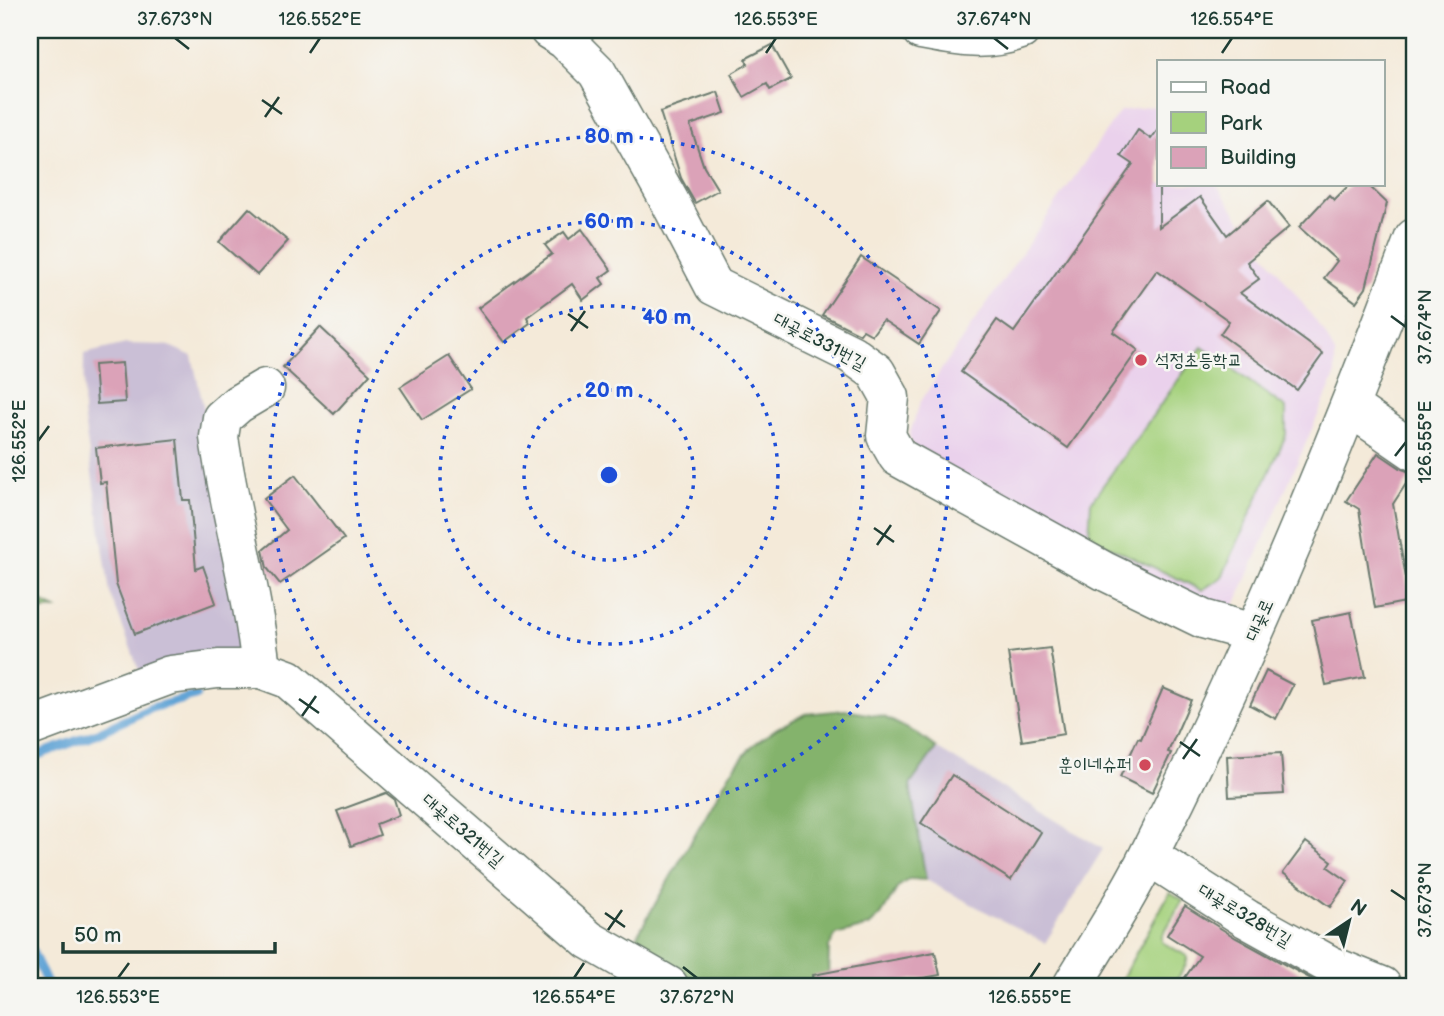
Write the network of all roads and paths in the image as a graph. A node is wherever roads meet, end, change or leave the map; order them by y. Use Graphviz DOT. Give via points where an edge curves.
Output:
graph roads {
  1 [pos="921,30"];
  2 [pos="1021,30"];
  3 [pos="567,33"];
  4 [pos="1414,238"];
  5 [pos="265,388"];
  6 [pos="1350,407"];
  7 [pos="1414,450"];
  8 [pos="1253,633"];
  9 [pos="261,669"];
  10 [pos="30,727"];
  11 [pos="1149,856"];
  12 [pos="669,986"];
  13 [pos="1072,986"];
  14 [pos="1382,986"];
  1 -- 2 [label="street" via="971,39"];
  3 -- 8 [label="street, 대곶로331번길" via="597,72 714,286 852,354 876,372 890,397 886,436 898,457 1104,571 1203,619"];
  4 -- 6 [label="street, 대곶로"];
  5 -- 9 [label="street" via="222,418 219,437 256,621"];
  6 -- 7 [label="street"];
  6 -- 8 [label="street, 대곶로"];
  8 -- 11 [label="street, 대곶로"];
  9 -- 10 [label="street, 대곶로321번길" via="170,675"];
  9 -- 12 [label="street, 대곶로321번길" via="288,679 589,940"];
  11 -- 13 [label="street, 대곶로"];
  11 -- 14 [label="street, 대곶로328번길" via="1247,919 1330,965"];
}
